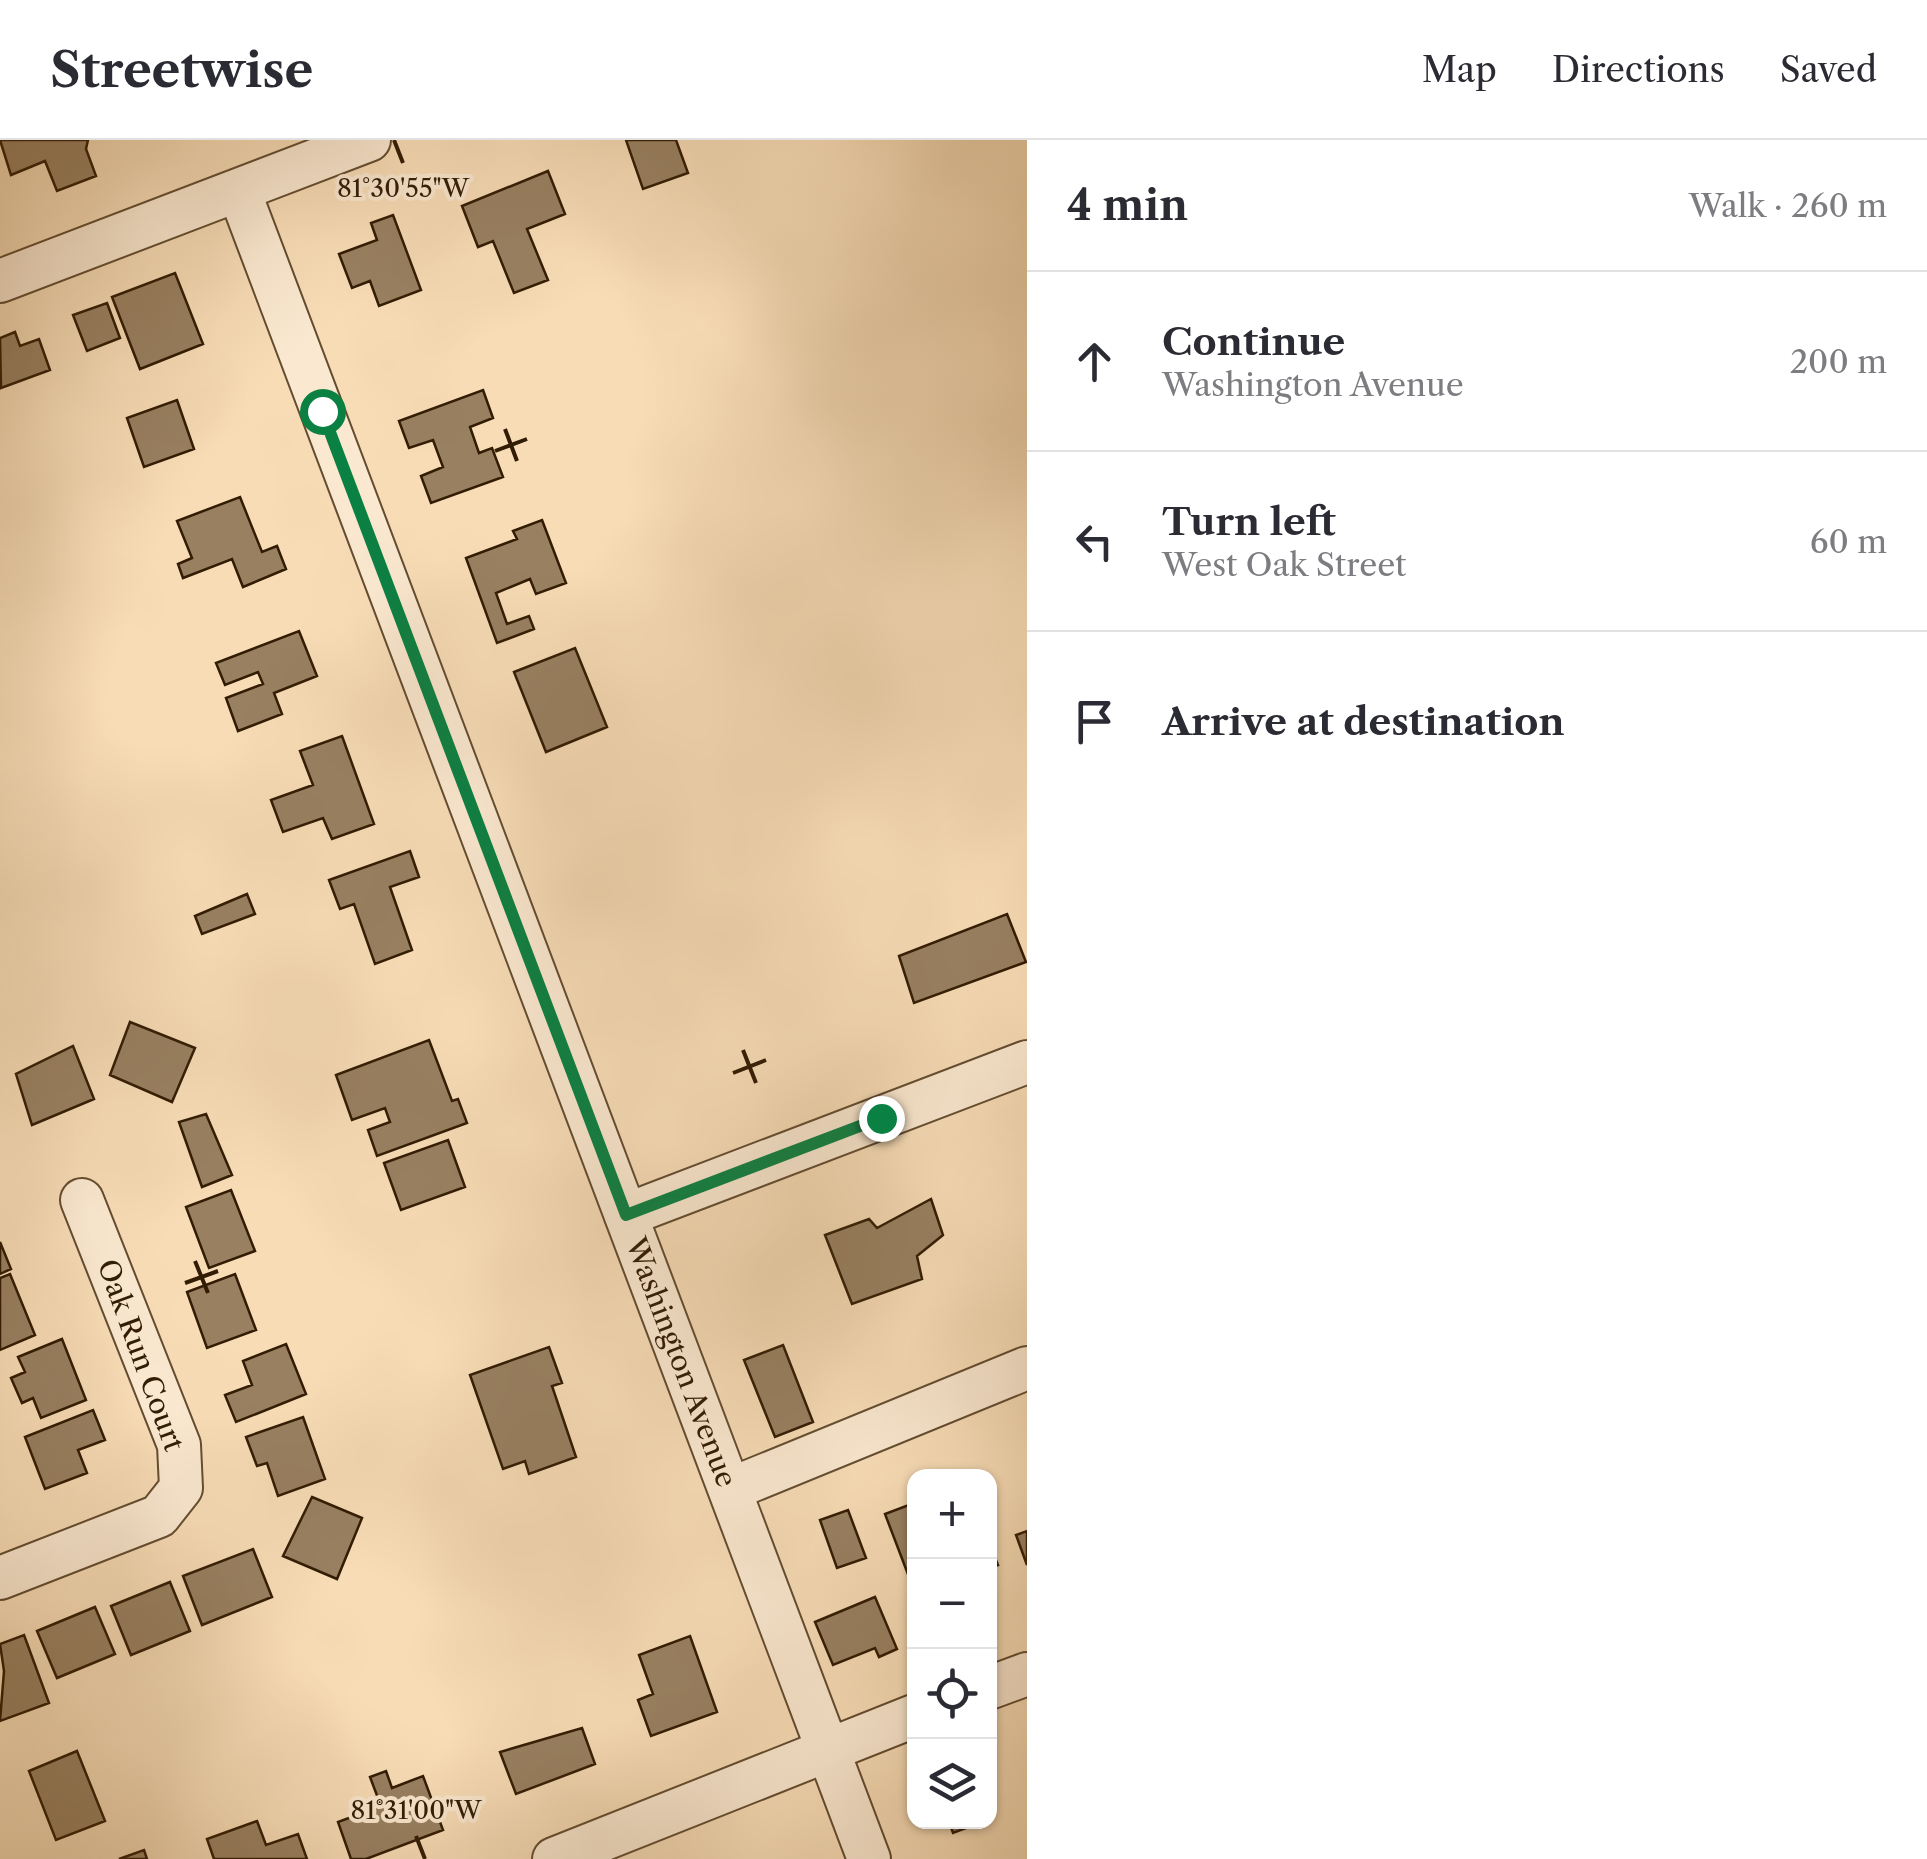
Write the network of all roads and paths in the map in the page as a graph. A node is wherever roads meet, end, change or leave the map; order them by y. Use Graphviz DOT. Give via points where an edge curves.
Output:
graph roads {
  1 [pos="370,140"];
  2 [pos="239,191"];
  3 [pos="0,281"];
  4 [pos="1027,1062"];
  5 [pos="82,1200"];
  6 [pos="626,1215"];
  7 [pos="1027,1368"];
  8 [pos="732,1489"];
  9 [pos="0,1578"];
  10 [pos="1027,1674"];
  11 [pos="997,1685"];
  12 [pos="907,1719"];
  13 [pos="831,1748"];
  14 [pos="554,1859"];
  15 [pos="869,1859"];
  1 -- 2 [label="street"];
  2 -- 3 [label="street"];
  2 -- 6 [label="street, Washington Avenue"];
  4 -- 6 [label="street"];
  5 -- 9 [label="street, Oak Run Court" via="179,1446 182,1488 159,1516"];
  6 -- 8 [label="street, Washington Avenue"];
  7 -- 8 [label="street"];
  8 -- 13 [label="street, Washington Avenue"];
  10 -- 11 [label="street"];
  12 -- 13 [label="street"];
  13 -- 14 [label="street"];
  13 -- 15 [label="street, Washington Avenue"];
}
